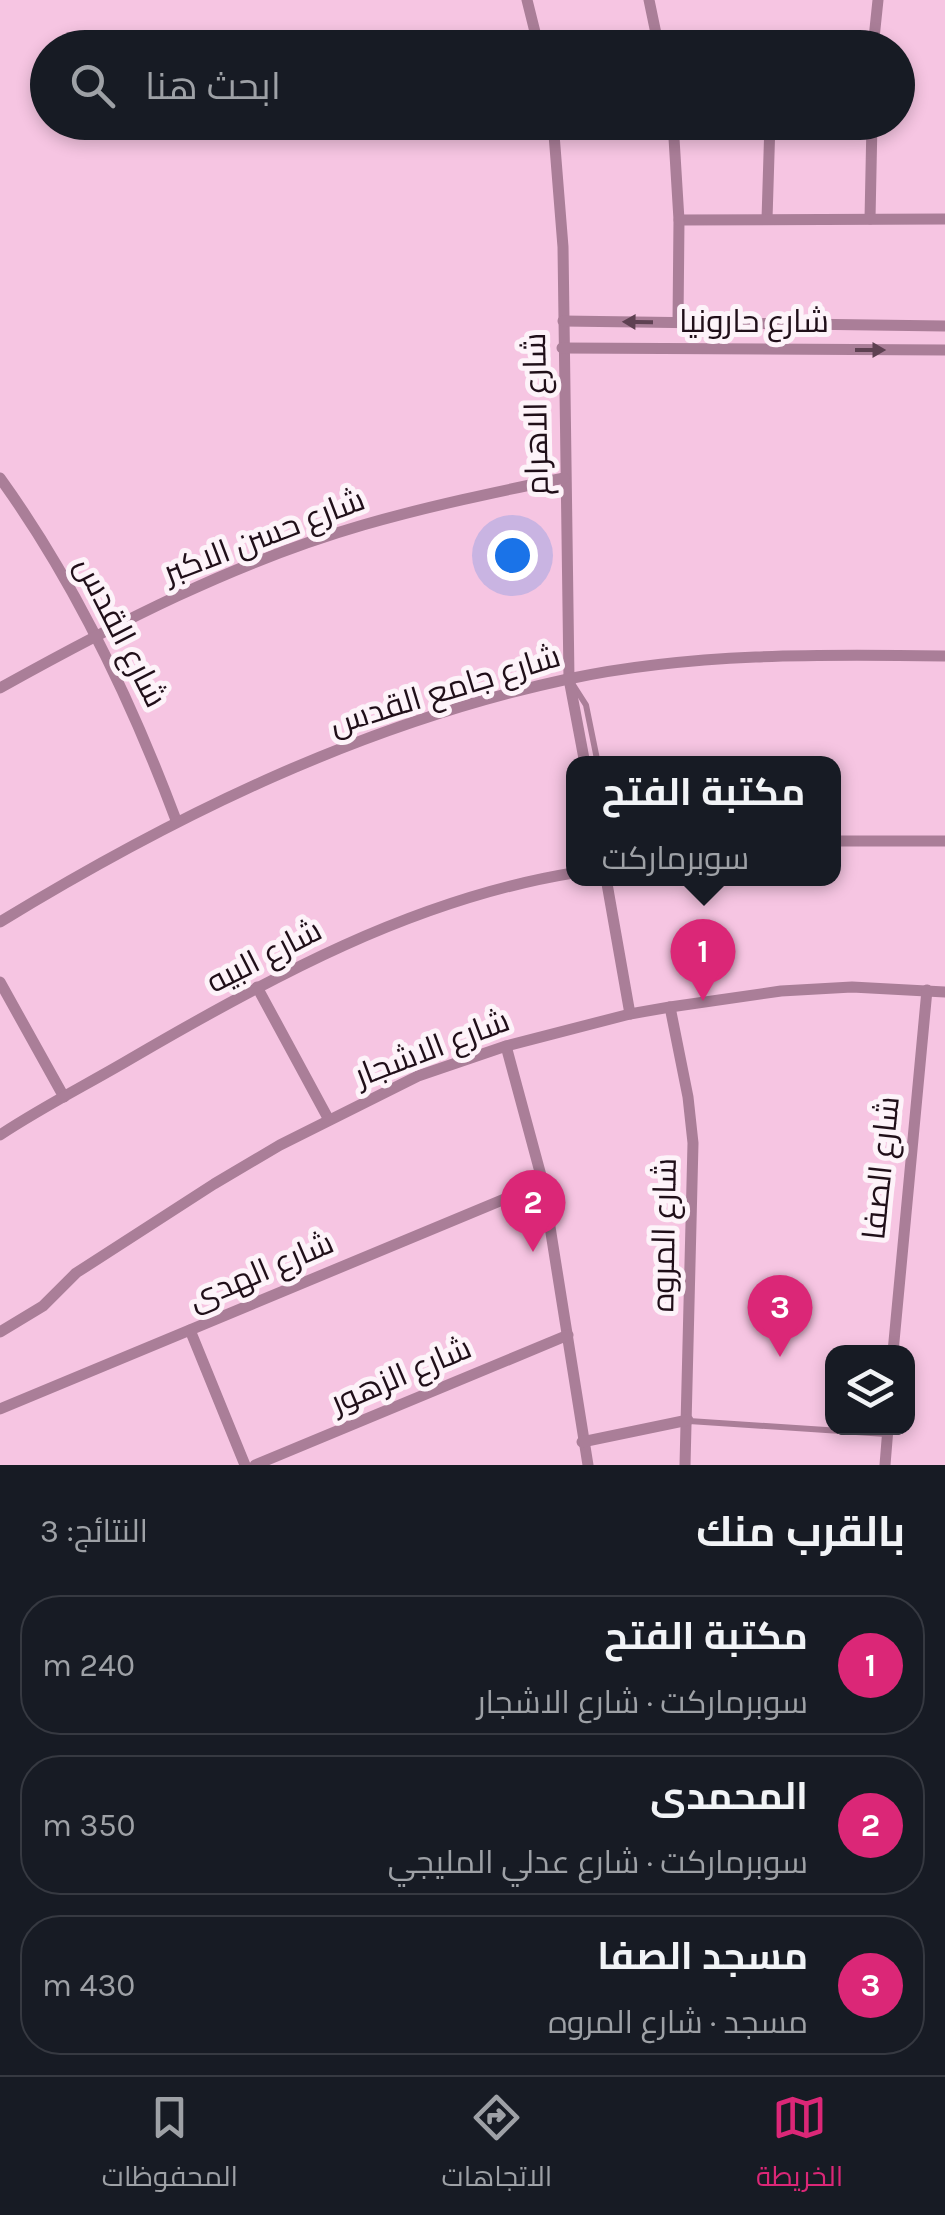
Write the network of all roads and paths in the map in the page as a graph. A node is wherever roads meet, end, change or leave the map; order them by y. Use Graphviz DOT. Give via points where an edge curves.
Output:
graph roads {
  1 [pos="527,0"];
  2 [pos="649,0"];
  3 [pos="878,0"];
  4 [pos="534,30"];
  5 [pos="656,30"];
  6 [pos="876,30"];
  7 [pos="555,140"];
  8 [pos="674,140"];
  9 [pos="769,140"];
  10 [pos="872,140"];
  11 [pos="870,219"];
  12 [pos="945,219"];
  13 [pos="679,220"];
  14 [pos="767,220"];
  15 [pos="563,320"];
  16 [pos="678,322"];
  17 [pos="945,326"];
  18 [pos="562,348"];
  19 [pos="945,350"];
  20 [pos="0,478"];
  21 [pos="564,478"];
  22 [pos="96,636"];
  23 [pos="945,656"];
  24 [pos="570,679"];
  25 [pos="0,688"];
  26 [pos="584,756"];
  27 [pos="596,756"];
  28 [pos="176,820"];
  29 [pos="841,841"];
  30 [pos="945,841"];
  31 [pos="566,874"];
  32 [pos="607,886"];
  33 [pos="0,922"];
  34 [pos="0,982"];
  35 [pos="257,987"];
  36 [pos="926,990"];
  37 [pos="945,992"];
  38 [pos="670,1007"];
  39 [pos="630,1014"];
  40 [pos="506,1046"];
  41 [pos="64,1097"];
  42 [pos="329,1120"];
  43 [pos="0,1136"];
  44 [pos="543,1184"];
  45 [pos="190,1330"];
  46 [pos="0,1332"];
  47 [pos="568,1335"];
  48 [pos="894,1345"];
  49 [pos="0,1410"];
  50 [pos="688,1420"];
  51 [pos="825,1428"];
  52 [pos="888,1435"];
  53 [pos="582,1442"];
  54 [pos="245,1465"];
  55 [pos="255,1465"];
  56 [pos="588,1465"];
  57 [pos="685,1465"];
  58 [pos="886,1465"];
  1 -- 4 [label="street"];
  2 -- 5 [label="street"];
  3 -- 6 [label="street"];
  7 -- 15 [label="street, شارع الاهرام"];
  8 -- 13 [label="street"];
  9 -- 14 [label="street"];
  10 -- 11 [label="street"];
  11 -- 12 [label="street"];
  11 -- 14 [label="street"];
  13 -- 14 [label="street"];
  13 -- 16 [label="street"];
  16 -- 15 [label="street, شارع حارونيا, one-way"];
  15 -- 18 [label="street, شارع الاهرام"];
  16 -- 17 [label="street, شارع حارونيا"];
  18 -- 19 [label="street, شارع حارونيا, one-way"];
  18 -- 21 [label="street, شارع الاهرام"];
  20 -- 22 [label="street, شارع القدس"];
  21 -- 22 [label="street, شارع حسن الاكبر" via="359,526 199,586"];
  21 -- 24 [label="street, شارع الاهرام"];
  22 -- 25 [label="street, شارع حسن الاكبر"];
  22 -- 28 [label="street, شارع القدس"];
  23 -- 24 [label="street, شارع جامع القدس" via="760,658"];
  24 -- 26 [label="street, شارع الاهرام"];
  24 -- 27 [label="lane" via="586,705"];
  24 -- 28 [label="street, شارع جامع القدس" via="333,751"];
  28 -- 33 [label="street, شارع جامع القدس"];
  29 -- 30 [label="street"];
  31 -- 35 [label="street, شارع البيه" via="437,908"];
  32 -- 39 [label="street"];
  34 -- 41 [label="street"];
  35 -- 41 [label="street, شارع البيه"];
  35 -- 42 [label="street"];
  36 -- 37 [label="street, شارع الاشجار"];
  36 -- 38 [label="street, شارع الاشجار" via="781,991"];
  36 -- 48 [label="street, شارع الصفا"];
  38 -- 39 [label="street, شارع الاشجار"];
  38 -- 50 [label="street, شارع المروه" via="693,1143"];
  39 -- 40 [label="street, شارع الاشجار"];
  40 -- 42 [label="street, شارع الاشجار" via="418,1076"];
  40 -- 44 [label="street"];
  41 -- 43 [label="street, شارع البيه"];
  42 -- 46 [label="street, شارع الاشجار" via="140,1231"];
  44 -- 45 [label="street, شارع الهدى"];
  44 -- 47 [label="street"];
  45 -- 49 [label="street, شارع الهدى"];
  45 -- 54 [label="street"];
  47 -- 53 [label="street"];
  47 -- 55 [label="street, شارع الزهور"];
  50 -- 51 [label="lane"];
  50 -- 53 [label="street"];
  50 -- 57 [label="street, شارع المروه"];
  52 -- 58 [label="street"];
  53 -- 56 [label="street"];
}
